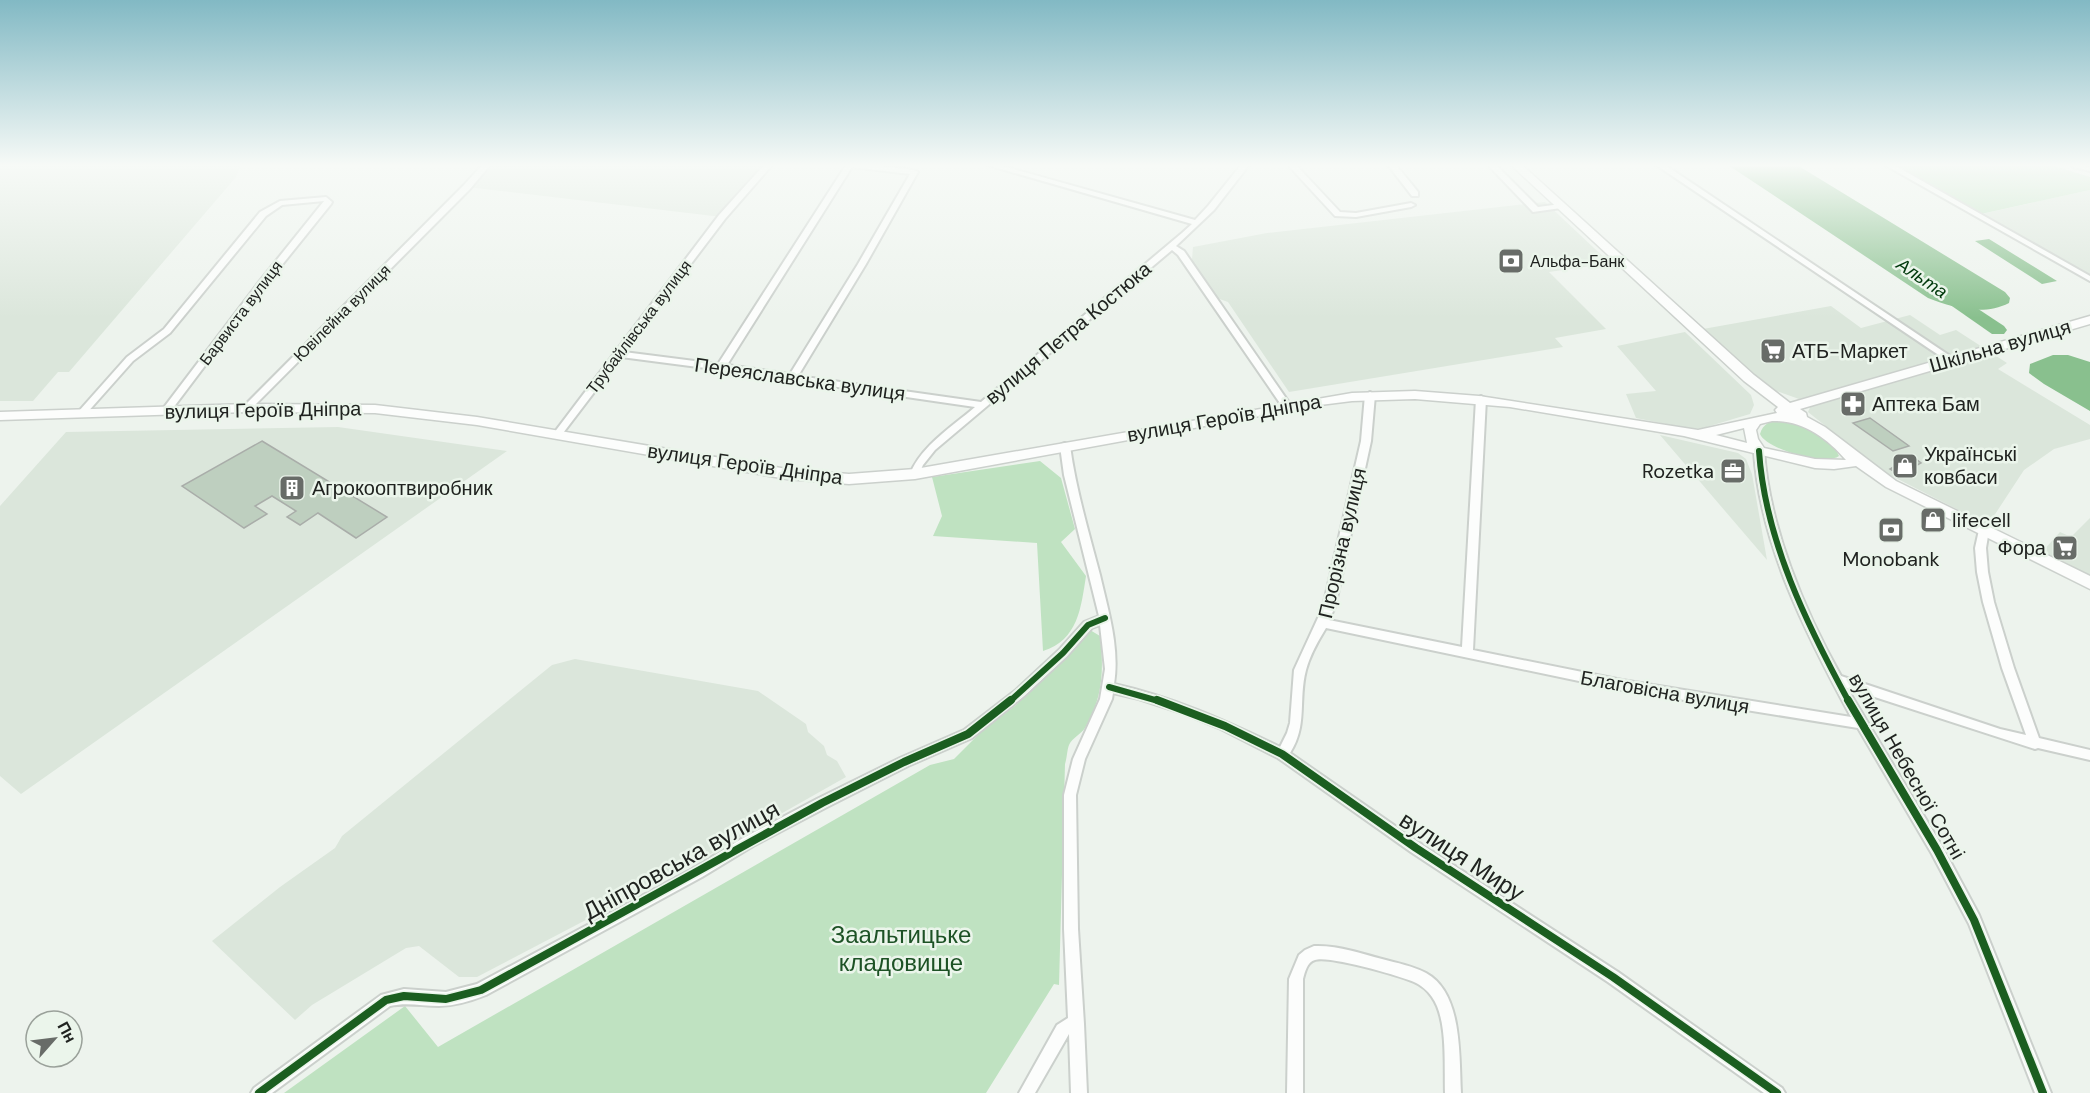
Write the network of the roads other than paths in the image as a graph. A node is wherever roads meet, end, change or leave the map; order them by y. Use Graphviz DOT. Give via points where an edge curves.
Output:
graph roads {
  1 [pos="261,216"];
  2 [pos="317,216"];
  3 [pos="438,216"];
  4 [pos="723,216"];
  5 [pos="818,216"];
  6 [pos="889,216"];
  7 [pos="1172,216"];
  8 [pos="1203,216"];
  9 [pos="1571,216"];
  10 [pos="1736,216"];
  11 [pos="1979,216"];
  12 [pos="1197,223"];
  13 [pos="1171,246"];
  14 [pos="2090,279"];
  15 [pos="2090,320"];
  16 [pos="618,354"];
  17 [pos="1952,360"];
  18 [pos="722,367"];
  19 [pos="793,377"];
  20 [pos="1764,391"];
  21 [pos="1370,395"];
  22 [pos="1481,399"];
  23 [pos="1807,402"];
  24 [pos="981,405"];
  25 [pos="1287,407"];
  26 [pos="247,408"];
  27 [pos="1787,408"];
  28 [pos="167,410"];
  29 [pos="82,413"];
  30 [pos="0,416"];
  31 [pos="1760,419"];
  32 [pos="1806,420"];
  33 [pos="557,435"];
  34 [pos="1699,435"];
  35 [pos="1065,446"];
  36 [pos="1759,451"];
  37 [pos="1854,458"];
  38 [pos="1838,466"];
  39 [pos="915,474"];
  40 [pos="1882,478"];
  41 [pos="1984,530"];
  42 [pos="2090,583"];
  43 [pos="1105,618"];
  44 [pos="1324,623"];
  45 [pos="1467,654"];
  46 [pos="1838,680"];
  47 [pos="1109,687"];
  48 [pos="1863,724"];
  49 [pos="2035,744"];
  50 [pos="1282,754"];
  51 [pos="2090,755"];
  52 [pos="1077,1024"];
  53 [pos="259,1093"];
  54 [pos="1027,1093"];
  55 [pos="1079,1093"];
  56 [pos="1295,1093"];
  57 [pos="1454,1093"];
  58 [pos="1777,1093"];
  59 [pos="2043,1093"];
  1 -- 29 [label="street, Барвиста вулиця" via="167,331 130,359"];
  2 -- 28 [label="street, Барвиста вулиця"];
  3 -- 26 [label="street, Ювілейна вулиця"];
  4 -- 16 [label="street, Трубайлівська вулиця"];
  5 -- 18 [label="street"];
  6 -- 19 [label="street"];
  7 -- 12 [label="street"];
  8 -- 12 [label="street, вулиця Петра Костюка"];
  9 -- 20 [label="main road"];
  10 -- 17 [label="street"];
  11 -- 14 [label="street"];
  12 -- 13 [label="street, вулиця Петра Костюка"];
  13 -- 24 [label="street, вулиця Петра Костюка"];
  13 -- 25 [label="street" via="1181,253"];
  15 -- 17 [label="main road, Шкільна вулиця"];
  16 -- 18 [label="street, Переяславська вулиця"];
  16 -- 33 [label="street, Трубайлівська вулиця"];
  17 -- 23 [label="main road, Шкільна вулиця"];
  18 -- 19 [label="street, Переяславська вулиця"];
  19 -- 24 [label="street, Переяславська вулиця"];
  20 -- 23 [label="main road"];
  20 -- 27 [label="main road"];
  20 -- 31 [label="main road" via="1769,406"];
  21 -- 22 [label="main road, вулиця Героїв Дніпра"];
  21 -- 25 [label="main road, вулиця Героїв Дніпра"];
  21 -- 44 [label="street, Прорізна вулиця" via="1366,441"];
  22 -- 34 [label="main road, вулиця Героїв Дніпра"];
  22 -- 45 [label="street"];
  23 -- 27 [label="main road, Шкільна вулиця"];
  23 -- 32 [label="main road"];
  24 -- 39 [label="street, вулиця Петра Костюка" via="932,448"];
  25 -- 35 [label="main road, вулиця Героїв Дніпра"];
  26 -- 28 [label="main road, вулиця Героїв Дніпра"];
  26 -- 33 [label="main road, вулиця Героїв Дніпра" via="375,409"];
  27 -- 31 [label="main road, Шкільна вулиця"];
  27 -- 32 [label="main road"];
  28 -- 29 [label="main road, вулиця Героїв Дніпра"];
  29 -- 30 [label="main road, вулиця Героїв Дніпра"];
  31 -- 32 [label="main road" via="1786,416"];
  31 -- 34 [label="main road"];
  31 -- 36 [label="main road" via="1749,430"];
  32 -- 37 [label="main road"];
  33 -- 39 [label="main road, вулиця Героїв Дніпра" via="787,474 849,478"];
  34 -- 36 [label="main road, вулиця Героїв Дніпра"];
  35 -- 39 [label="main road, вулиця Героїв Дніпра"];
  35 -- 43 [label="street"];
  36 -- 38 [label="main road, вулиця Героїв Дніпра"];
  36 -- 46 [label="street, вулиця Небесної Сотні" via="1762,482 1784,567"];
  37 -- 38 [label="main road" via="1851,464"];
  37 -- 40 [label="main road"];
  38 -- 40 [label="main road, вулиця Героїв Дніпра"];
  40 -- 41 [label="main road"];
  41 -- 42 [label="main road"];
  41 -- 49 [label="street" via="1979,546 1984,586"];
  43 -- 47 [label="street" via="1111,658"];
  43 -- 53 [label="street, Дніпровська вулиця" via="1088,625 1027,687 968,734 782,824 481,990 457,998 431,999 406,994 386,1000"];
  44 -- 45 [label="street, Благовісна вулиця"];
  44 -- 50 [label="street, Прорізна вулиця" via="1300,669 1296,727"];
  45 -- 48 [label="street, Благовісна вулиця" via="1622,685"];
  46 -- 48 [label="street, вулиця Небесної Сотні"];
  46 -- 49 [label="street"];
  47 -- 50 [label="street, вулиця Миру" via="1186,710"];
  47 -- 52 [label="street" via="1079,759 1070,795 1071,929"];
  48 -- 59 [label="street, вулиця Небесної Сотні" via="1971,913"];
  49 -- 51 [label="street"];
  50 -- 58 [label="street, вулиця Миру" via="1407,842 1595,964"];
  52 -- 54 [label="street" via="1062,1030"];
  52 -- 55 [label="street"];
  56 -- 57 [label="street" via="1296,979 1302,961 1315,953 1414,975 1434,987 1442,999 1447,1022"];
}
